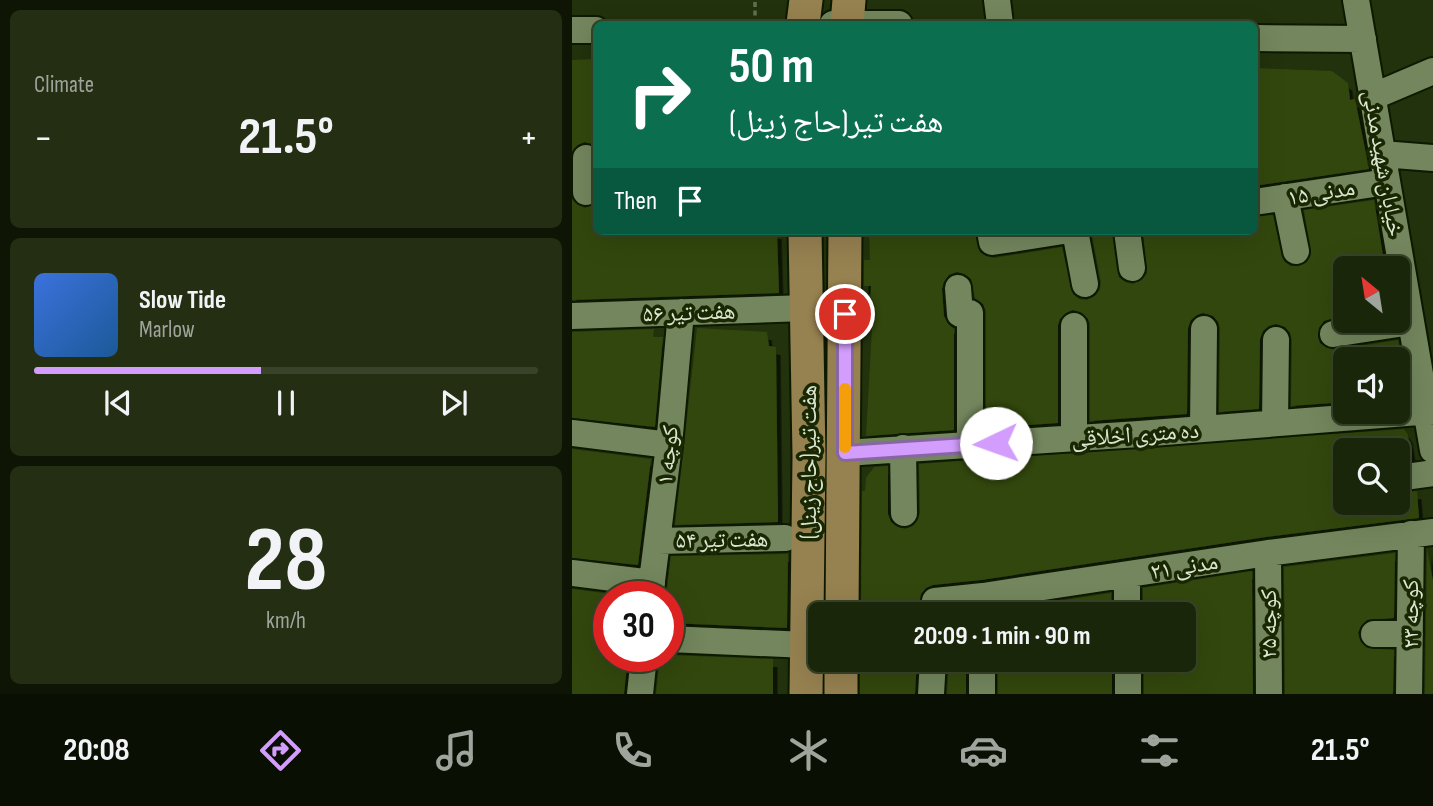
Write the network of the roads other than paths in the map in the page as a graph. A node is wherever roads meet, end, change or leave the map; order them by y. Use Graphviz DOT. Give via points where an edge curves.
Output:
graph roads {
  1 [pos="806,0"];
  2 [pos="849,0"];
  3 [pos="997,0"];
  4 [pos="1356,0"];
  5 [pos="803,21"];
  6 [pos="847,21"];
  7 [pos="1000,21"];
  8 [pos="572,30"];
  9 [pos="593,30"];
  10 [pos="1258,38"];
  11 [pos="1363,39"];
  12 [pos="1433,71"];
  13 [pos="1372,97"];
  14 [pos="1382,154"];
  15 [pos="586,158"];
  16 [pos="1433,158"];
  17 [pos="1387,181"];
  18 [pos="585,192"];
  19 [pos="1285,197"];
  20 [pos="1258,201"];
  21 [pos="805,235"];
  22 [pos="844,235"];
  23 [pos="991,235"];
  24 [pos="1020,235"];
  25 [pos="1076,235"];
  26 [pos="1128,235"];
  27 [pos="1296,251"];
  28 [pos="1132,268"];
  29 [pos="1085,284"];
  30 [pos="958,288"];
  31 [pos="806,307"];
  32 [pos="681,312"];
  33 [pos="572,316"];
  34 [pos="1411,322"];
  35 [pos="1074,326"];
  36 [pos="1204,328"];
  37 [pos="1333,334"];
  38 [pos="1276,340"];
  39 [pos="1430,412"];
  40 [pos="1276,423"];
  41 [pos="1203,429"];
  42 [pos="572,433"];
  43 [pos="1074,438"];
  44 [pos="669,444"];
  45 [pos="970,444"];
  46 [pos="903,448"];
  47 [pos="1433,450"];
  48 [pos="845,453"];
  49 [pos="1433,474"];
  50 [pos="1410,477"];
  51 [pos="904,513"];
  52 [pos="1422,533"];
  53 [pos="785,538"];
  54 [pos="658,541"];
  55 [pos="1268,553"];
  56 [pos="572,573"];
  57 [pos="1127,575"];
  58 [pos="609,581"];
  59 [pos="652,581"];
  60 [pos="842,602"];
  61 [pos="997,602"];
  62 [pos="1127,602"];
  63 [pos="1374,634"];
  64 [pos="1410,634"];
  65 [pos="684,640"];
  66 [pos="807,645"];
  67 [pos="642,672"];
  68 [pos="841,672"];
  69 [pos="932,672"];
  70 [pos="983,672"];
  71 [pos="1128,672"];
  72 [pos="640,694"];
  73 [pos="806,694"];
  74 [pos="841,694"];
  75 [pos="931,694"];
  76 [pos="982,694"];
  77 [pos="1128,694"];
  78 [pos="1269,694"];
  79 [pos="1409,694"];
  1 -- 5 [label="main road"];
  2 -- 6 [label="main road"];
  3 -- 7 [label="street"];
  4 -- 11 [label="street, خیابان شهید مدنی"];
  8 -- 9 [label="street"];
  10 -- 11 [label="street"];
  11 -- 13 [label="street, خیابان شهید مدنی"];
  12 -- 13 [label="street"];
  13 -- 14 [label="street, خیابان شهید مدنی"];
  14 -- 16 [label="street"];
  14 -- 17 [label="street, خیابان شهید مدنی"];
  15 -- 18 [label="street"];
  17 -- 19 [label="street, مدنی ۱۵"];
  17 -- 34 [label="street, خیابان شهید مدنی"];
  19 -- 20 [label="street, مدنی ۱۵"];
  19 -- 27 [label="street"];
  21 -- 31 [label="main road, هفت تیر(حاج زینل)"];
  22 -- 48 [label="main road, هفت تیر(حاج زینل)"];
  23 -- 24 [label="street" via="992,242"];
  25 -- 29 [label="street"];
  26 -- 28 [label="street"];
  30 -- 45 [label="street" via="960,313 970,313"];
  31 -- 32 [label="street, هفت تیر ۵۶"];
  31 -- 66 [label="main road, هفت تیر(حاج زینل)"];
  32 -- 33 [label="street, هفت تیر ۵۶"];
  32 -- 44 [label="street, کوچه ۱"];
  34 -- 37 [label="street"];
  34 -- 39 [label="street, خیابان شهید مدنی"];
  35 -- 43 [label="street"];
  36 -- 41 [label="street"];
  38 -- 40 [label="street"];
  39 -- 40 [label="street, ده متری اخلاقی"];
  39 -- 47 [label="street, خیابان شهید مدنی"];
  40 -- 41 [label="street, ده متری اخلاقی"];
  41 -- 43 [label="street, ده متری اخلاقی"];
  42 -- 44 [label="street"];
  43 -- 45 [label="street, ده متری اخلاقی"];
  44 -- 54 [label="street, کوچه ۱"];
  45 -- 46 [label="street, ده متری اخلاقی"];
  46 -- 48 [label="street, ده متری اخلاقی"];
  46 -- 51 [label="street"];
  48 -- 60 [label="main road, هفت تیر(حاج زینل)"];
  49 -- 50 [label="street"];
  52 -- 55 [label="street, مدنی ۲۱"];
  52 -- 64 [label="street, کوچه ۲۳"];
  53 -- 54 [label="street, هفت تیر ۵۴"];
  54 -- 59 [label="street, کوچه ۱"];
  55 -- 57 [label="street, مدنی ۲۱"];
  55 -- 78 [label="street, کوچه ۲۵"];
  56 -- 58 [label="street"];
  57 -- 61 [label="street, مدنی ۲۱"];
  57 -- 62 [label="street"];
  63 -- 64 [label="street"];
  64 -- 79 [label="street, کوچه ۲۳"];
  65 -- 66 [label="street"];
  66 -- 73 [label="main road, هفت تیر(حاج زینل)"];
  67 -- 72 [label="street"];
  68 -- 74 [label="main road"];
  69 -- 75 [label="street"];
  70 -- 76 [label="street"];
  71 -- 77 [label="street"];
}
